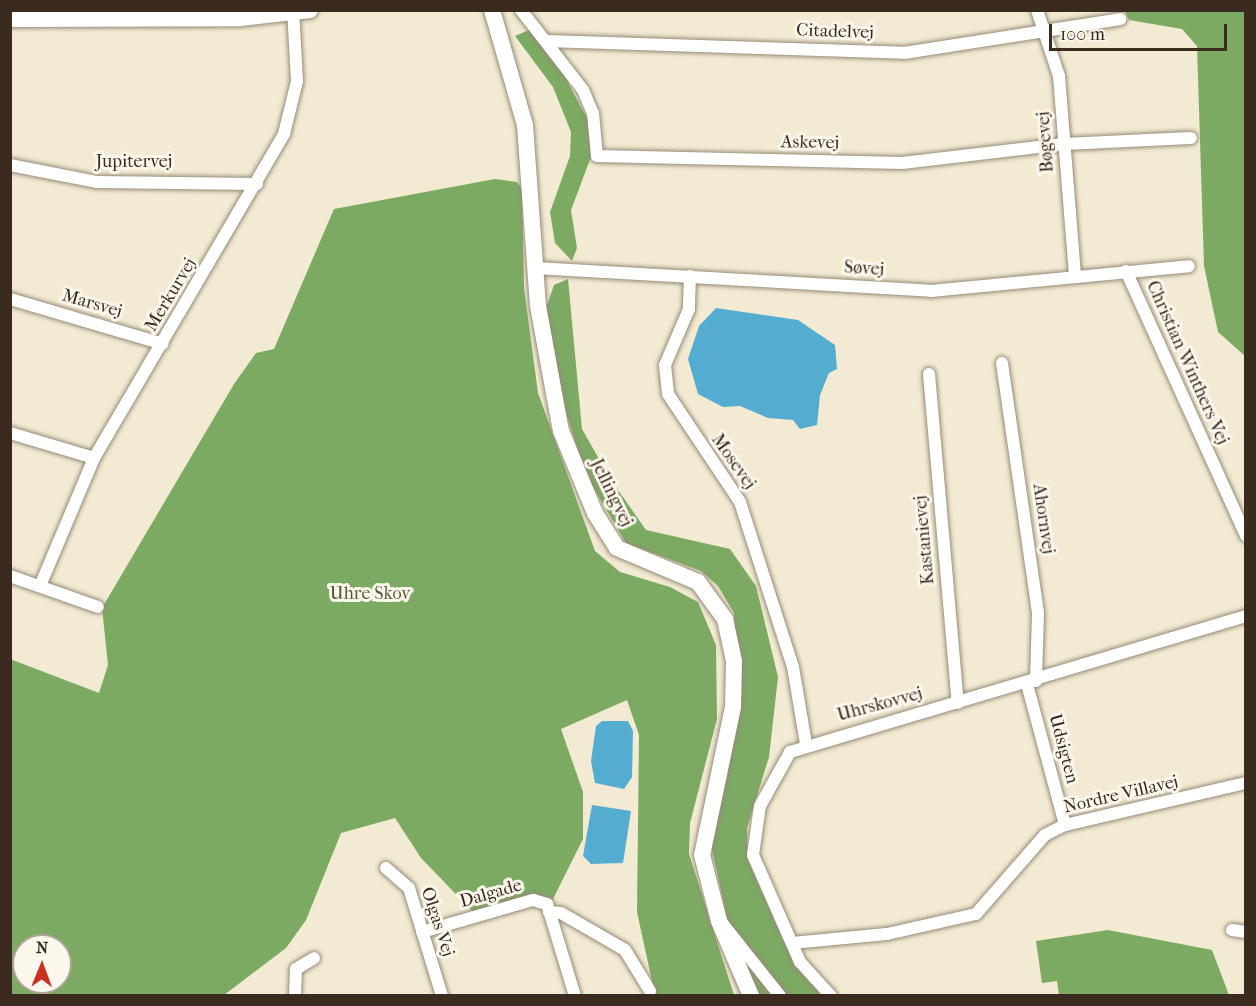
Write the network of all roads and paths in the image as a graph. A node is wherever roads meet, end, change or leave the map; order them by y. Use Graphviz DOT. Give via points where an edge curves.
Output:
graph roads {
  1 [pos="310,10"];
  2 [pos="492,10"];
  3 [pos="521,10"];
  4 [pos="1037,10"];
  5 [pos="293,12"];
  6 [pos="10,19"];
  7 [pos="1120,19"];
  8 [pos="1045,32"];
  9 [pos="547,41"];
  10 [pos="1191,138"];
  11 [pos="1064,144"];
  12 [pos="10,165"];
  13 [pos="257,184"];
  14 [pos="1189,266"];
  15 [pos="535,268"];
  16 [pos="1126,271"];
  17 [pos="1076,274"];
  18 [pos="690,276"];
  19 [pos="10,299"];
  20 [pos="163,344"];
  21 [pos="1002,363"];
  22 [pos="928,374"];
  23 [pos="10,433"];
  24 [pos="94,458"];
  25 [pos="1245,536"];
  26 [pos="10,576"];
  27 [pos="40,586"];
  28 [pos="98,607"];
  29 [pos="1245,616"];
  30 [pos="1031,682"];
  31 [pos="958,703"];
  32 [pos="806,744"];
  33 [pos="1245,783"];
  34 [pos="1065,825"];
  35 [pos="386,868"];
  36 [pos="549,912"];
  37 [pos="719,921"];
  38 [pos="1232,930"];
  39 [pos="422,932"];
  40 [pos="1245,932"];
  41 [pos="792,943"];
  42 [pos="314,958"];
  43 [pos="650,991"];
  44 [pos="295,996"];
  45 [pos="442,996"];
  46 [pos="575,996"];
  47 [pos="751,996"];
  48 [pos="780,996"];
  49 [pos="831,996"];
  1 -- 5 [label="street"];
  2 -- 15 [label="main road, Jellingvej" via="525,125"];
  3 -- 9 [label="street, Askevej"];
  4 -- 8 [label="street, Bøgevej"];
  5 -- 6 [label="street"];
  5 -- 13 [label="street, Merkurvej" via="297,81 293,111"];
  7 -- 8 [label="street, Citadelvej"];
  8 -- 9 [label="street, Citadelvej" via="904,53"];
  8 -- 11 [label="street, Bøgevej" via="1059,76"];
  9 -- 11 [label="street, Askevej" via="583,90 592,113 597,156 903,163"];
  10 -- 11 [label="street, Askevej"];
  11 -- 17 [label="street, Bøgevej"];
  12 -- 13 [label="street, Jupitervej" via="97,182"];
  13 -- 20 [label="street, Merkurvej"];
  14 -- 16 [label="street, Søvej"];
  15 -- 18 [label="street, Søvej"];
  15 -- 37 [label="main road, Jellingvej" via="561,430 604,531 628,556 707,588 725,619 734,661 733,707 701,841"];
  16 -- 17 [label="street, Søvej"];
  16 -- 25 [label="street, Christian Winthers Vej"];
  17 -- 18 [label="street, Søvej" via="931,291"];
  18 -- 32 [label="street, Mosevej" via="689,309 665,365 668,394 740,502 793,668"];
  19 -- 20 [label="street, Marsvej"];
  20 -- 24 [label="street, Merkurvej"];
  21 -- 30 [label="street, Ahornvej" via="1038,613"];
  22 -- 31 [label="street, Kastanievej"];
  23 -- 24 [label="street"];
  24 -- 27 [label="street, Merkurvej"];
  26 -- 27 [label="street"];
  27 -- 28 [label="street"];
  29 -- 30 [label="street, Uhrskovvej"];
  30 -- 31 [label="street, Uhrskovvej"];
  30 -- 34 [label="street, Udsigten"];
  31 -- 32 [label="street, Uhrskovvej"];
  32 -- 41 [label="street, Uhrskovvej" via="782,762 751,838 760,875"];
  33 -- 34 [label="street, Nordre Villavej"];
  34 -- 41 [label="street, Nordre Villavej" via="1045,835 976,914 887,934"];
  35 -- 39 [label="street, Olgas Vej" via="409,888"];
  36 -- 39 [label="street, Dalgade" via="547,904 533,900"];
  36 -- 43 [label="street" via="561,913 625,950"];
  36 -- 46 [label="street"];
  37 -- 47 [label="main road, Jellingvej"];
  37 -- 48 [label="street"];
  38 -- 40 [label="street"];
  39 -- 45 [label="street, Olgas Vej"];
  41 -- 49 [label="street, Uhrskovvej" via="810,977"];
  42 -- 44 [label="street" via="296,969"];
}
